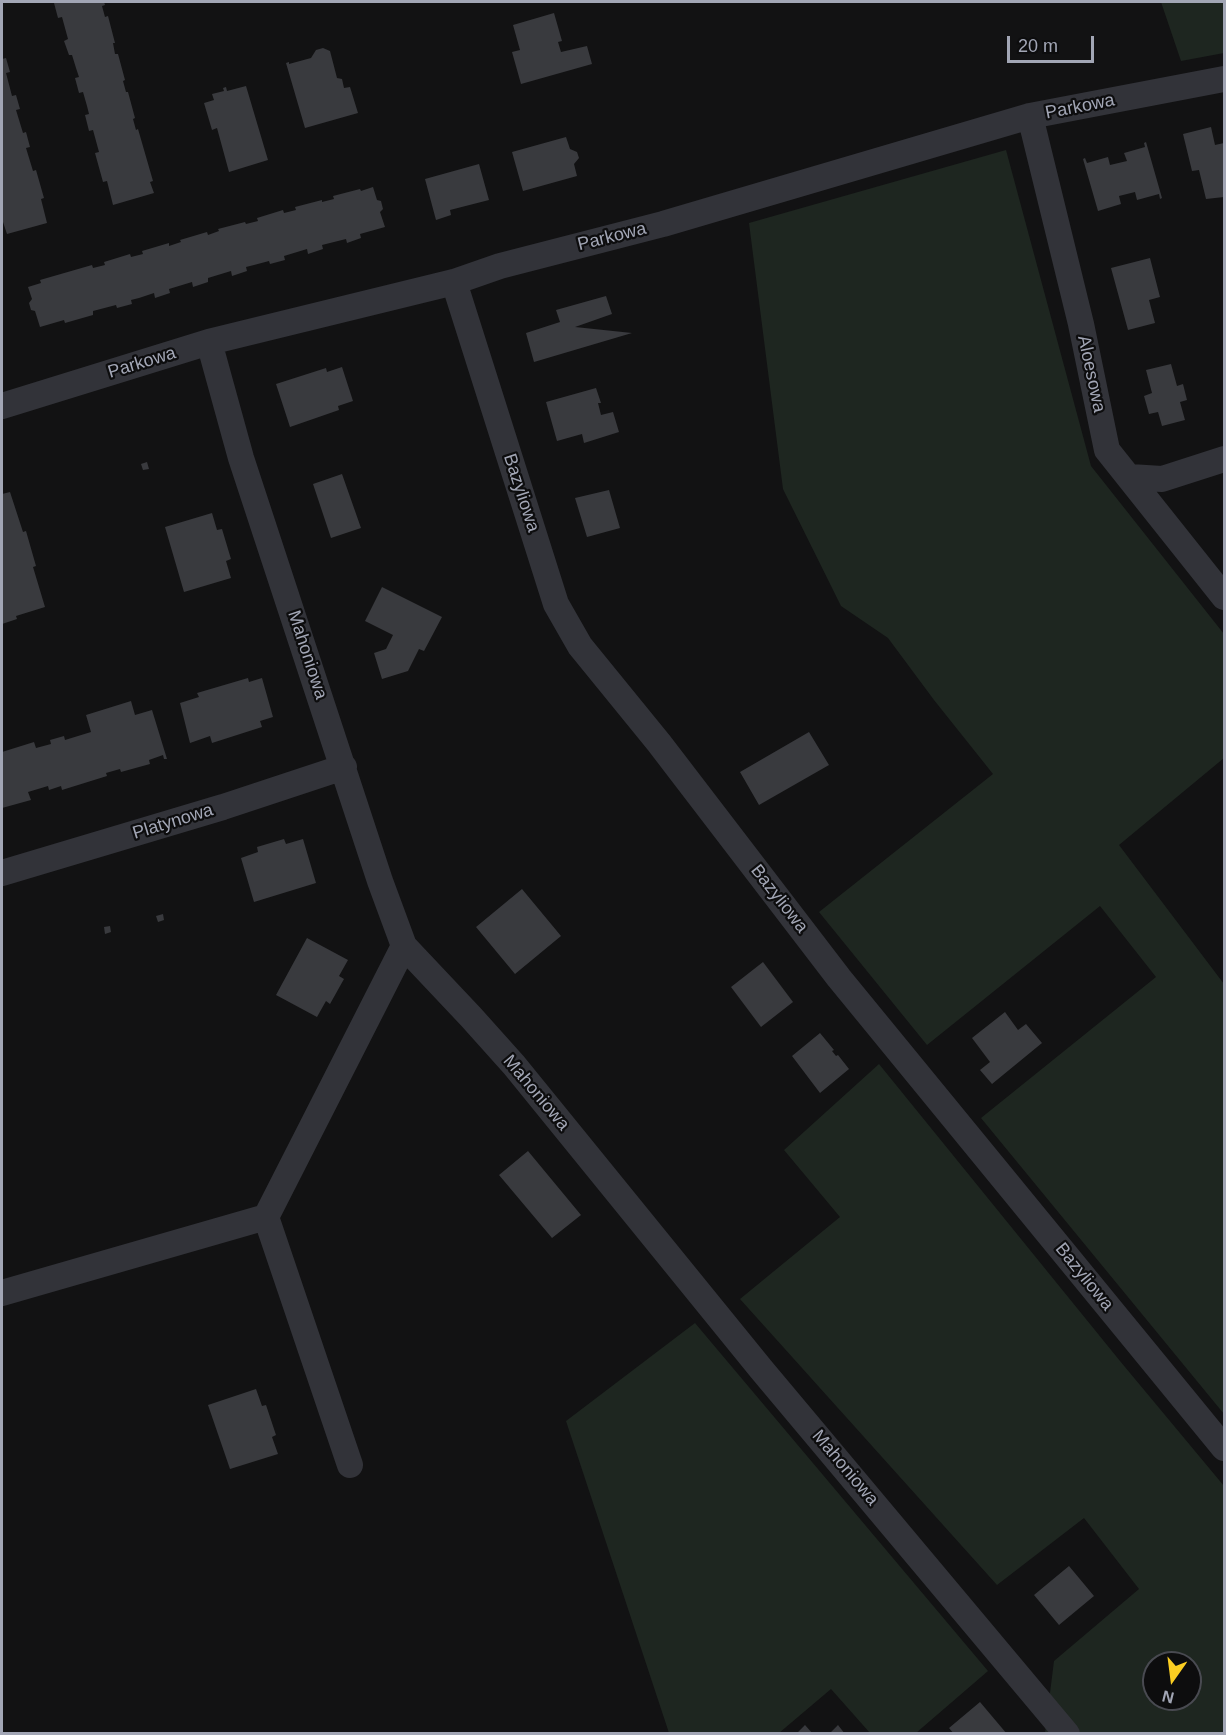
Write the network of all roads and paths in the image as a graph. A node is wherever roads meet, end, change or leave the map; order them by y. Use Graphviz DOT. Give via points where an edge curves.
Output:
graph roads {
  1 [pos="1224,79"];
  2 [pos="1030,116"];
  3 [pos="454,282"];
  4 [pos="209,342"];
  5 [pos="2,406"];
  6 [pos="1224,459"];
  7 [pos="1130,477"];
  8 [pos="1224,597"];
  9 [pos="344,767"];
  10 [pos="2,873"];
  11 [pos="404,946"];
  12 [pos="266,1217"];
  13 [pos="2,1293"];
  14 [pos="1224,1448"];
  15 [pos="350,1465"];
  16 [pos="1067,1734"];
  1 -- 2 [label="street, Parkowa"];
  2 -- 3 [label="street, Parkowa"];
  2 -- 7 [label="street, Aloesowa" via="1107,450"];
  3 -- 4 [label="street, Parkowa"];
  3 -- 14 [label="street, Bazyliowa" via="556,604 580,646 839,978"];
  4 -- 5 [label="street, Parkowa"];
  4 -- 9 [label="street, Mahoniowa" via="241,458"];
  6 -- 7 [label="street" via="1162,479"];
  7 -- 8 [label="street, Aloesowa"];
  9 -- 10 [label="street, Platynowa"];
  9 -- 11 [label="street, Mahoniowa"];
  11 -- 12 [label="street"];
  11 -- 16 [label="street, Mahoniowa" via="514,1065 761,1369"];
  12 -- 13 [label="street"];
  12 -- 15 [label="street"];
}
